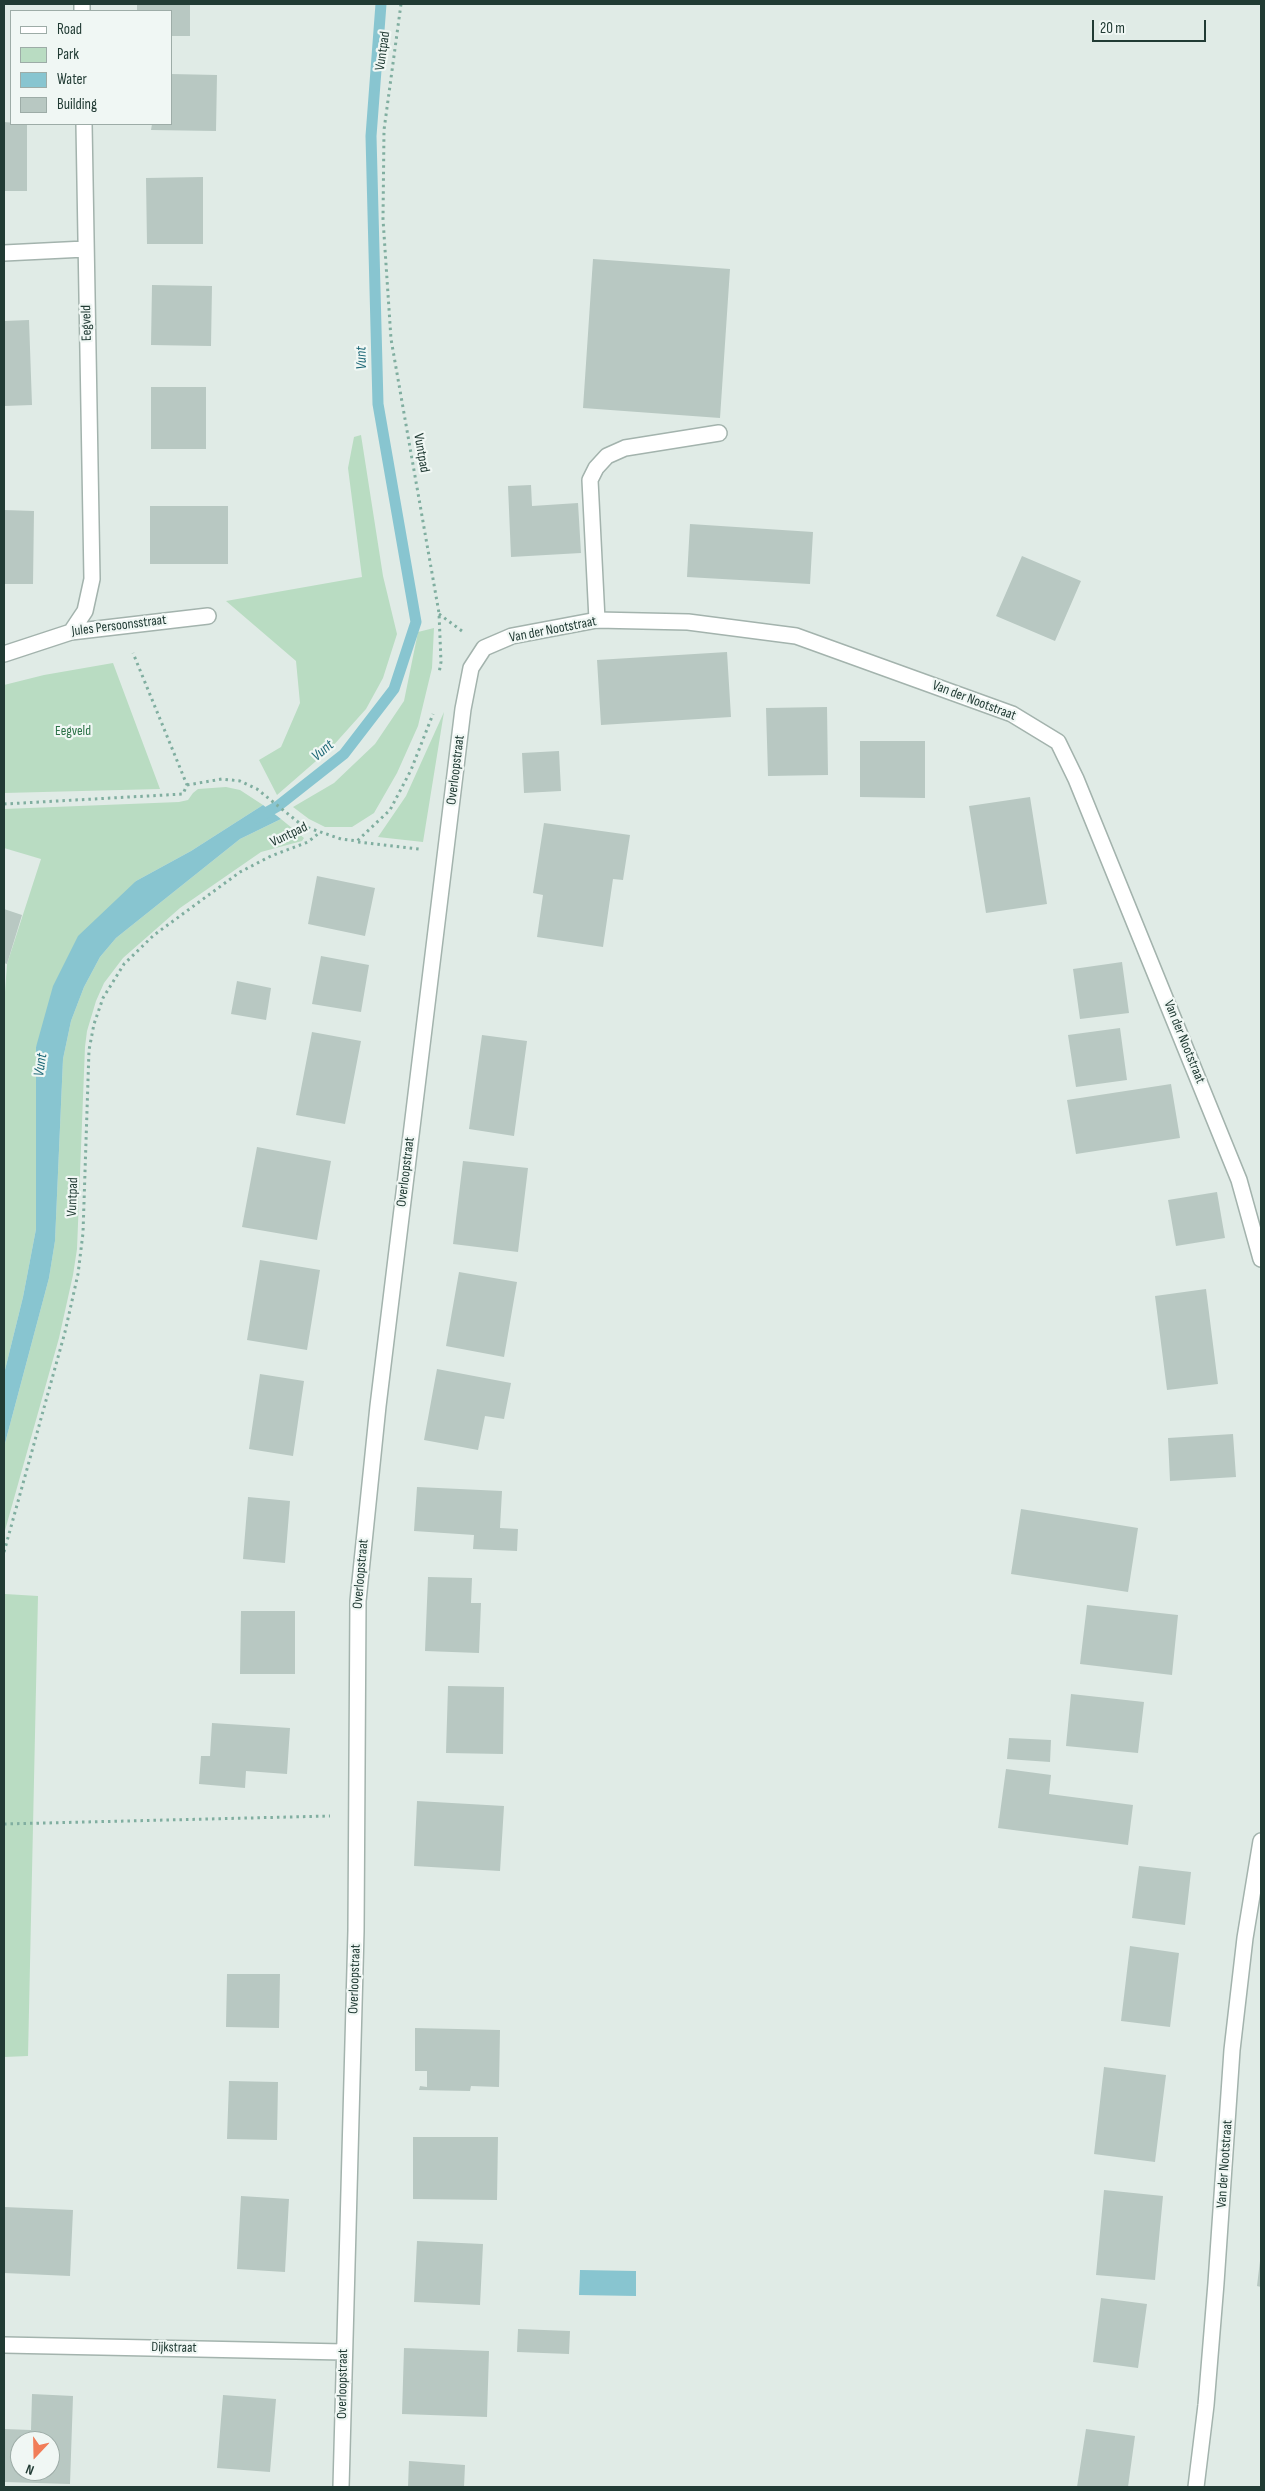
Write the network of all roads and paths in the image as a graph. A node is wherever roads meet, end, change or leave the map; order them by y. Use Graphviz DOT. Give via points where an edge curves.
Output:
graph roads {
  1 [pos="401,4"];
  2 [pos="84,125"];
  3 [pos="85,249"];
  4 [pos="4,253"];
  5 [pos="718,432"];
  6 [pos="208,616"];
  7 [pos="597,620"];
  8 [pos="122,625"];
  9 [pos="70,632"];
  10 [pos="4,654"];
  11 [pos="471,668"];
  12 [pos="438,679"];
  13 [pos="434,705"];
  14 [pos="187,785"];
  15 [pos="4,804"];
  16 [pos="319,833"];
  17 [pos="357,841"];
  18 [pos="446,852"];
  19 [pos="1261,1259"];
  20 [pos="4,1552"];
  21 [pos="356,1816"];
  22 [pos="4,1824"];
  23 [pos="1261,1841"];
  24 [pos="4,2345"];
  25 [pos="344,2352"];
  26 [pos="341,2487"];
  27 [pos="1196,2487"];
  1 -- 12 [label="path, Vuntpad" via="384,130 383,220 391,339 439,613 441,662"];
  2 -- 3 [label="street, Eegveld"];
  3 -- 4 [label="street"];
  3 -- 9 [label="street, Eegveld" via="92,578 85,611"];
  5 -- 7 [label="street" via="624,448 607,456 596,468 590,480"];
  6 -- 8 [label="street, Jules Persoonsstraat"];
  7 -- 11 [label="street, Van der Nootstraat" via="512,636 484,648"];
  7 -- 19 [label="street, Van der Nootstraat" via="688,622 796,636 1012,714 1058,742 1076,779 1239,1180"];
  8 -- 9 [label="street, Jules Persoonsstraat"];
  8 -- 14 [label="path"];
  9 -- 10 [label="street, Jules Persoonsstraat"];
  11 -- 18 [label="street, Overloopstraat"];
  13 -- 17 [label="path" via="411,770 390,810"];
  14 -- 15 [label="path" via="183,794"];
  14 -- 16 [label="path" via="222,779 240,781 256,789 303,826"];
  16 -- 17 [label="path, Vuntpad"];
  16 -- 20 [label="path, Vuntpad" via="308,842 240,872 154,935 124,964 103,998 90,1050 83,1233 78,1274"];
  17 -- 18 [label="path, Vuntpad"];
  18 -- 21 [label="street, Overloopstraat" via="379,1396 358,1601"];
  21 -- 22 [label="path"];
  21 -- 25 [label="street, Overloopstraat" via="356,1931"];
  23 -- 27 [label="street, Van der Nootstraat" via="1245,1938 1232,2050 1212,2330"];
  24 -- 25 [label="street, Dijkstraat"];
  25 -- 26 [label="street, Overloopstraat"];
}
